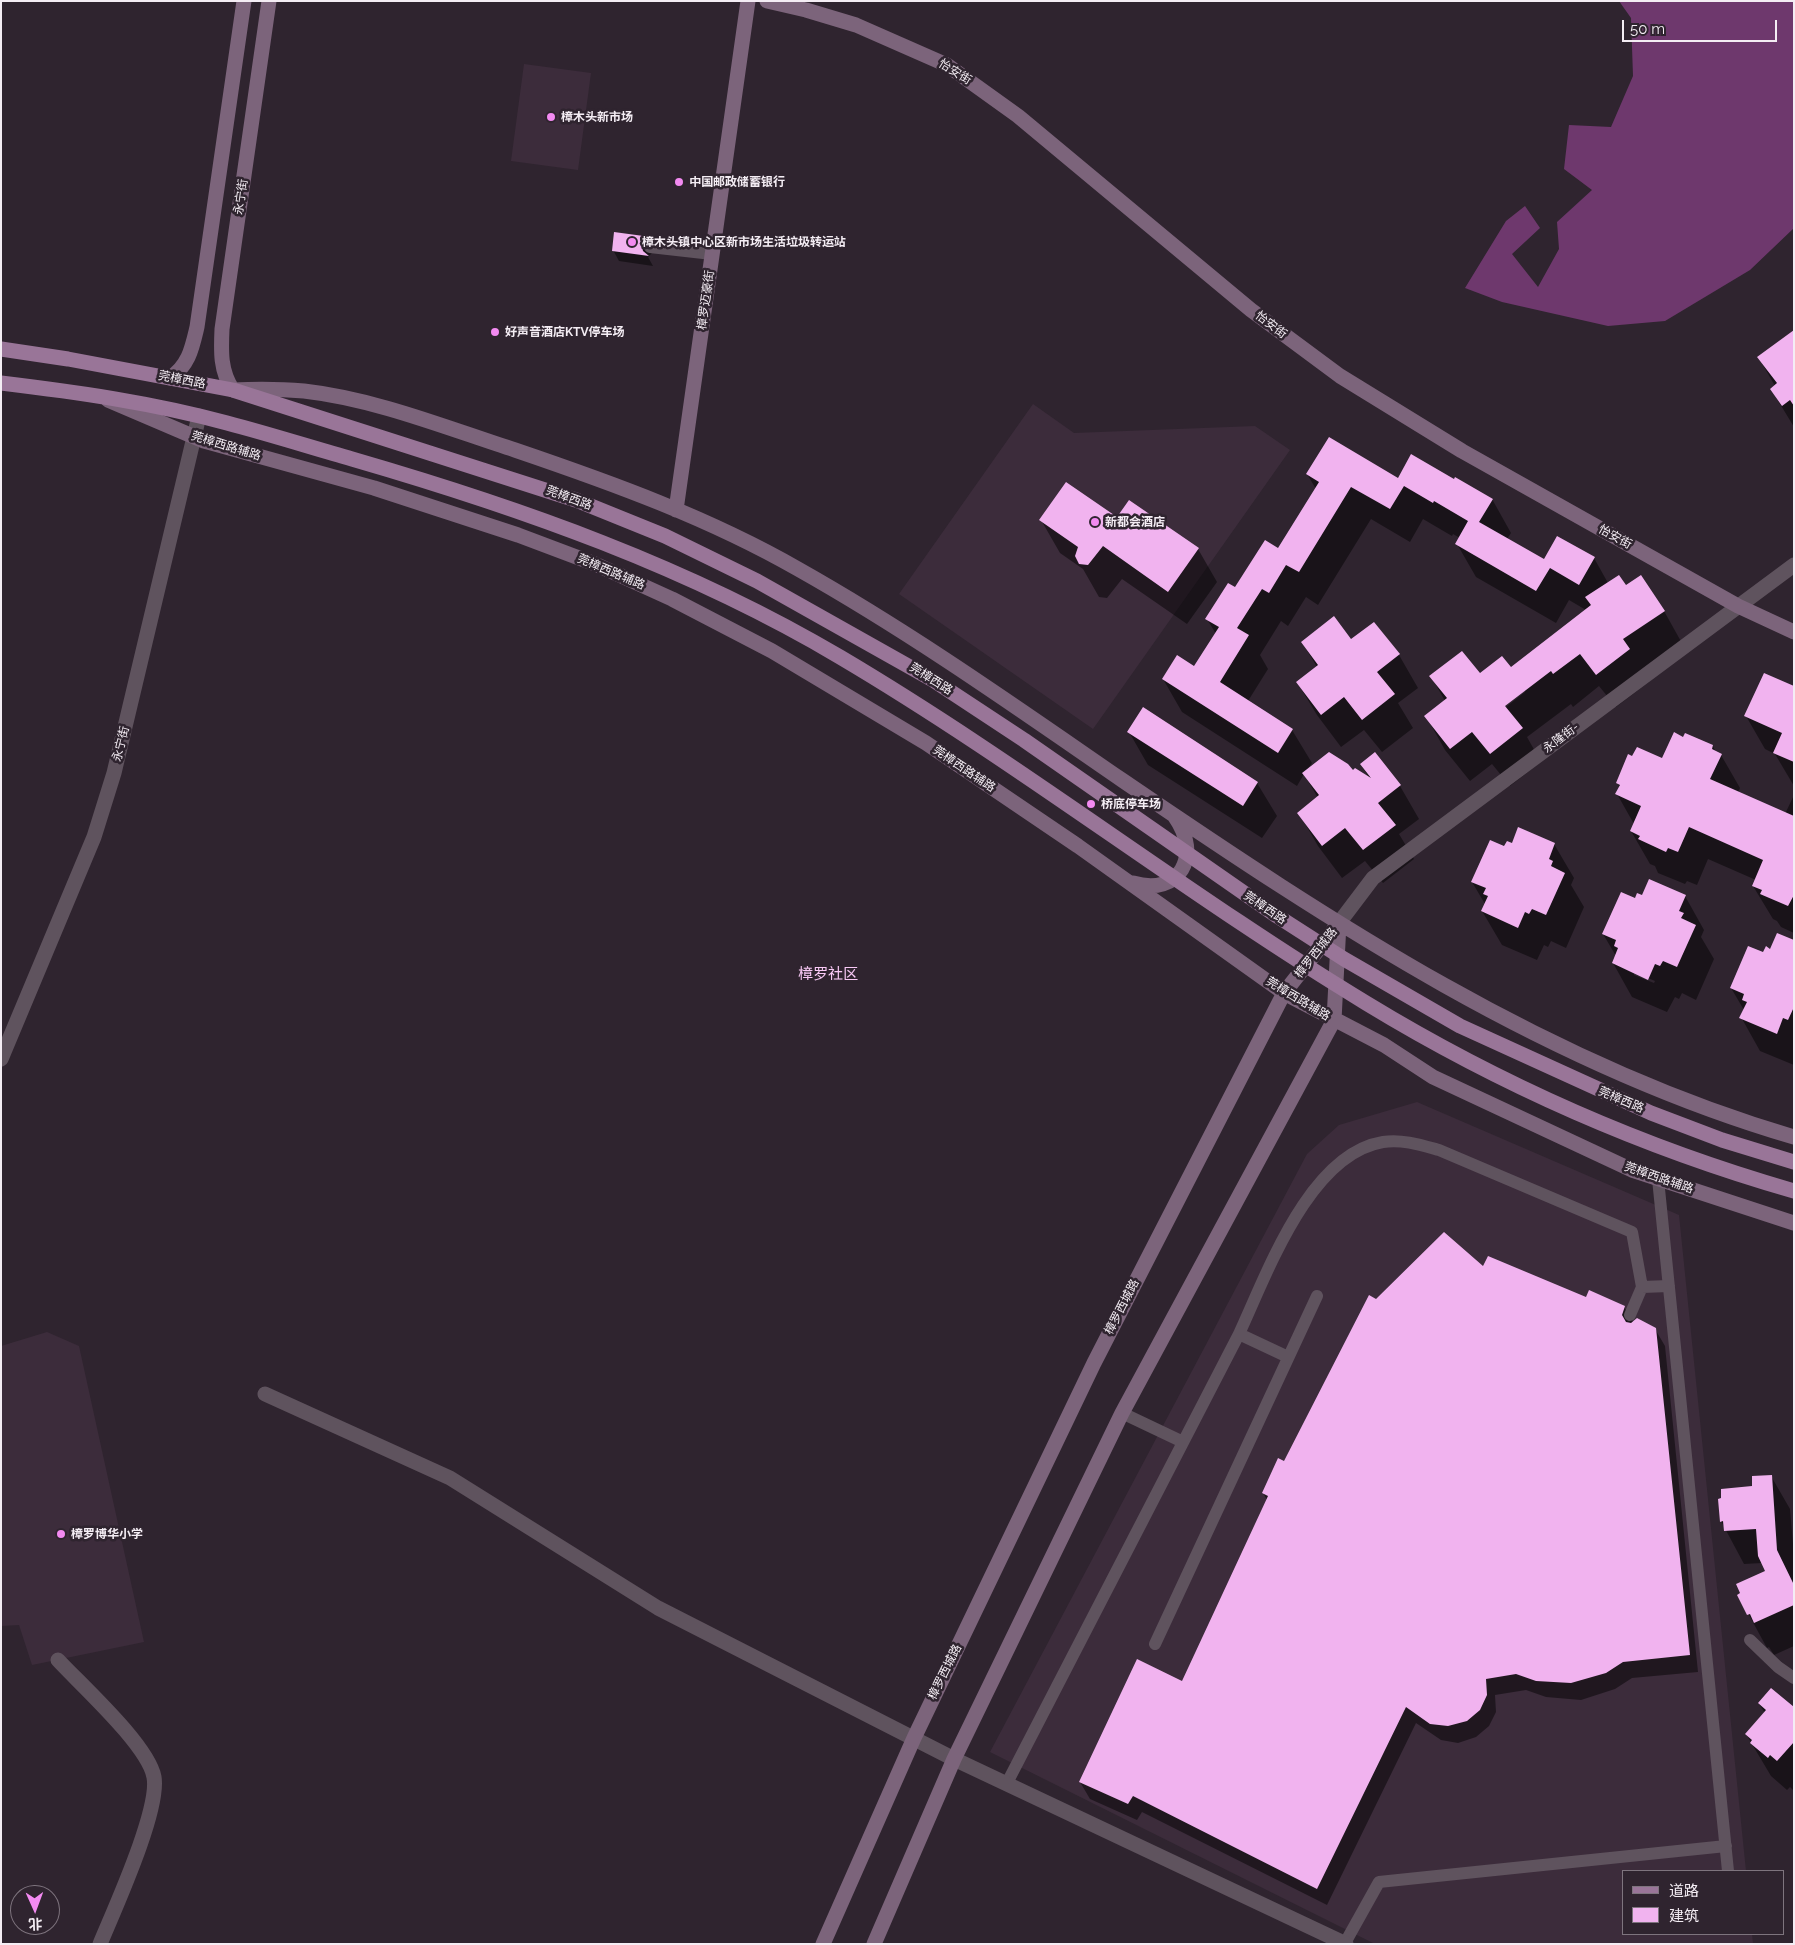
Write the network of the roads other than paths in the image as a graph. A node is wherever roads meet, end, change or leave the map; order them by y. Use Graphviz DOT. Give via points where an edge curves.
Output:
graph roads {
  1 [pos="244,1"];
  2 [pos="269,1"];
  3 [pos="748,1"];
  4 [pos="767,1"];
  5 [pos="650,247"];
  6 [pos="712,254"];
  7 [pos="1,349"];
  8 [pos="170,378"];
  9 [pos="1,382"];
  10 [pos="234,390"];
  11 [pos="95,394"];
  12 [pos="198,416"];
  13 [pos="195,438"];
  14 [pos="676,510"];
  15 [pos="1794,565"];
  16 [pos="1738,606"];
  17 [pos="1794,632"];
  18 [pos="1172,813"];
  19 [pos="1127,881"];
  20 [pos="1340,922"];
  21 [pos="1284,993"];
  22 [pos="1334,1020"];
  23 [pos="1,1058"];
  24 [pos="1794,1137"];
  25 [pos="1794,1162"];
  26 [pos="1658,1179"];
  27 [pos="1794,1191"];
  28 [pos="1794,1223"];
  29 [pos="1668,1286"];
  30 [pos="1642,1288"];
  31 [pos="1317,1296"];
  32 [pos="1630,1315"];
  33 [pos="1239,1334"];
  34 [pos="1288,1357"];
  35 [pos="265,1394"];
  36 [pos="1122,1412"];
  37 [pos="1183,1442"];
  38 [pos="1750,1640"];
  39 [pos="1154,1644"];
  40 [pos="58,1660"];
  41 [pos="1794,1678"];
  42 [pos="914,1738"];
  43 [pos="954,1758"];
  44 [pos="1007,1783"];
  45 [pos="1726,1846"];
  46 [pos="1728,1870"];
  47 [pos="1346,1943"];
  48 [pos="100,1944"];
  49 [pos="823,1944"];
  50 [pos="874,1944"];
  1 -- 8 [label="main road, 永宁街" via="197,326 185,366"];
  2 -- 10 [label="main road, 永宁街" via="222,329 224,371"];
  3 -- 6 [label="main road, 樟罗迈豪街"];
  4 -- 16 [label="main road, 怡安街" via="856,25 947,65 1018,116 1215,280 1340,376 1462,451"];
  5 -- 6 [label="lane"];
  6 -- 14 [label="main road, 樟罗迈豪街"];
  7 -- 8 [label="main road, 莞樟西路"];
  8 -- 10 [label="main road, 莞樟西路"];
  9 -- 11 [label="main road, 莞樟西路"];
  10 -- 14 [label="main road" via="308,392 377,406 580,472"];
  10 -- 25 [label="main road, 莞樟西路" via="576,500 665,536 757,581 933,680 1277,916 1413,999 1520,1055 1651,1113 1722,1140"];
  11 -- 12 [label="main road, 莞樟西路"];
  11 -- 13 [label="main road, 莞樟西路辅路"];
  12 -- 13 [label="street, 永宁街"];
  12 -- 27 [label="main road, 莞樟西路" via="488,501 658,564 749,607 895,690 1259,935 1420,1035 1483,1068 1632,1135 1698,1161"];
  13 -- 19 [label="main road, 莞樟西路辅路" via="456,514 595,564 672,599 772,651 926,743"];
  13 -- 23 [label="street, 永宁街" via="114,773 94,837"];
  14 -- 18 [label="main road" via="797,568 917,642 1058,742"];
  15 -- 16 [label="street, 永隆街-"];
  16 -- 17 [label="main road, 怡安街"];
  16 -- 20 [label="street, 永隆街-" via="1373,878"];
  18 -- 19 [label="main road" via="1188,840 1188,857 1182,870 1156,886"];
  18 -- 20 [label="main road"];
  19 -- 21 [label="main road, 莞樟西路辅路"];
  20 -- 21 [label="main road, 樟罗西城路"];
  20 -- 22 [label="main road, 樟罗西城路"];
  20 -- 24 [label="main road" via="1421,974 1564,1050 1710,1109"];
  21 -- 22 [label="main road, 莞樟西路辅路"];
  21 -- 42 [label="main road, 樟罗西城路" via="1094,1363"];
  22 -- 26 [label="main road, 莞樟西路辅路" via="1384,1045 1441,1081 1564,1140"];
  22 -- 36 [label="main road, 樟罗西城路"];
  26 -- 28 [label="main road, 莞樟西路辅路"];
  26 -- 29 [label="lane"];
  29 -- 30 [label="lane"];
  29 -- 45 [label="lane"];
  30 -- 32 [label="lane"];
  30 -- 33 [label="lane" via="1632,1232 1439,1150 1411,1142 1384,1142 1361,1149 1320,1181 1286,1236"];
  31 -- 34 [label="lane"];
  33 -- 34 [label="lane"];
  33 -- 37 [label="lane"];
  34 -- 39 [label="lane"];
  35 -- 42 [label="street" via="450,1478 658,1608"];
  36 -- 37 [label="lane"];
  36 -- 43 [label="main road, 樟罗西城路"];
  37 -- 44 [label="lane"];
  38 -- 41 [label="lane"];
  40 -- 48 [label="street" via="130,1737 154,1777 154,1798 128,1876"];
  42 -- 43 [label="street"];
  42 -- 49 [label="main road, 樟罗西城路"];
  43 -- 44 [label="street"];
  43 -- 50 [label="main road, 樟罗西城路"];
  44 -- 47 [label="street"];
  45 -- 46 [label="lane"];
  45 -- 47 [label="lane" via="1379,1882"];
}
